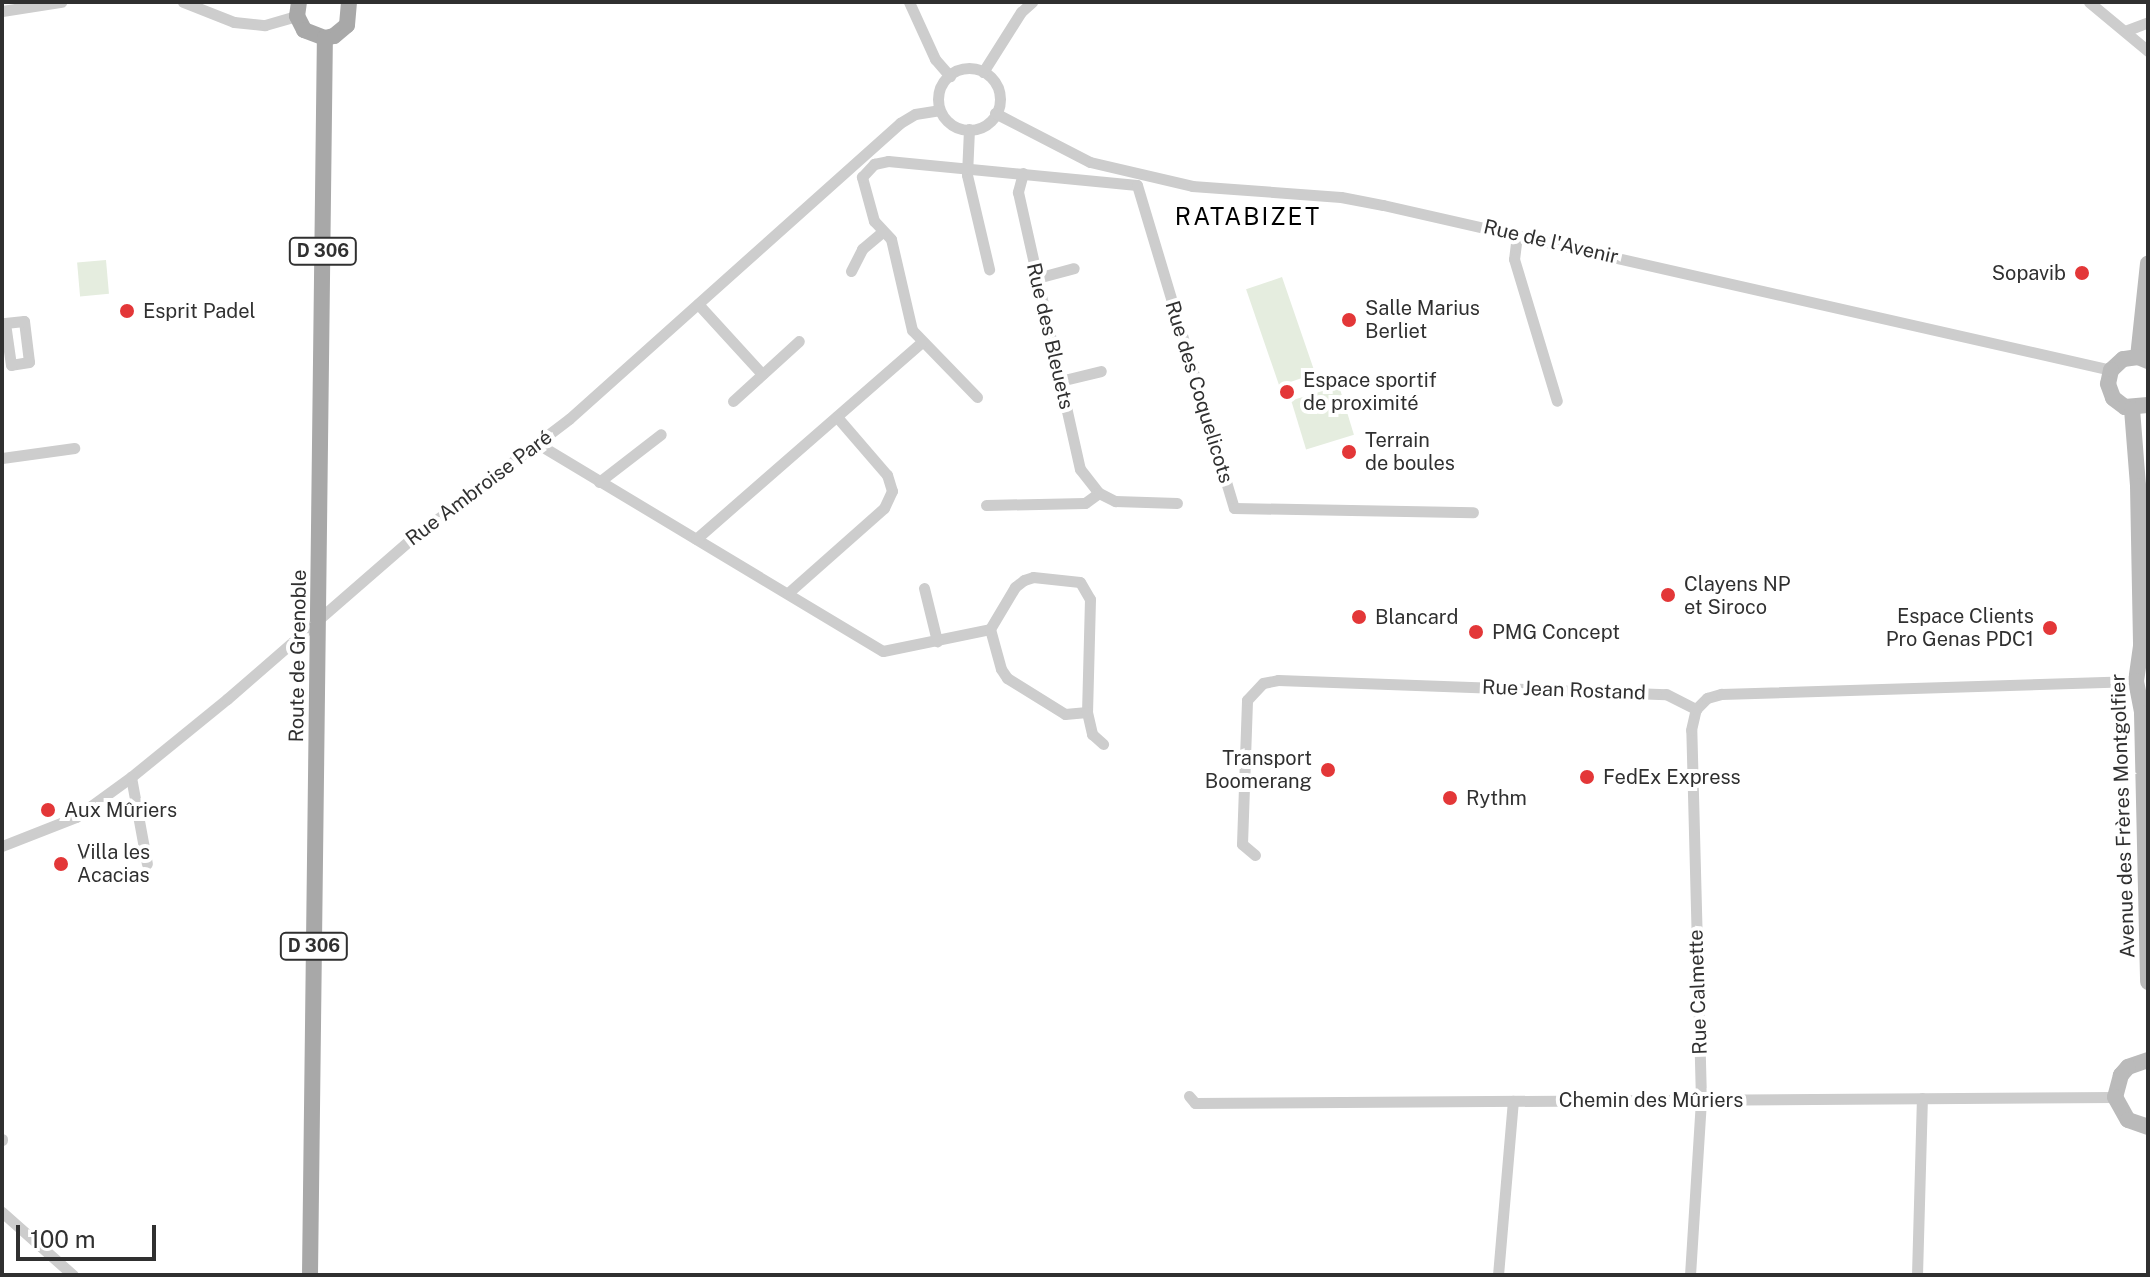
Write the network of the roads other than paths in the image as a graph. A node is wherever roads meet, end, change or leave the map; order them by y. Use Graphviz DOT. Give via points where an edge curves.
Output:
graph roads {
  1 [pos="61,2"];
  2 [pos="183,2"];
  3 [pos="349,2"];
  4 [pos="909,2"];
  5 [pos="1032,2"];
  6 [pos="2089,2"];
  7 [pos="298,9"];
  8 [pos="2,11"];
  9 [pos="2148,22"];
  10 [pos="2125,31"];
  11 [pos="325,38"];
  12 [pos="2148,51"];
  13 [pos="983,72"];
  14 [pos="950,76"];
  15 [pos="939,110"];
  16 [pos="995,113"];
  17 [pos="969,129"];
  18 [pos="967,168"];
  19 [pos="1023,173"];
  20 [pos="882,232"];
  21 [pos="1517,235"];
  22 [pos="2148,264"];
  23 [pos="1074,268"];
  24 [pos="989,269"];
  25 [pos="851,271"];
  26 [pos="1037,278"];
  27 [pos="698,304"];
  28 [pos="799,341"];
  29 [pos="921,343"];
  30 [pos="2143,359"];
  31 [pos="2111,370"];
  32 [pos="1101,371"];
  33 [pos="762,374"];
  34 [pos="1060,381"];
  35 [pos="977,397"];
  36 [pos="733,401"];
  37 [pos="1557,401"];
  38 [pos="2140,407"];
  39 [pos="837,417"];
  40 [pos="661,434"];
  41 [pos="538,444"];
  42 [pos="74,448"];
  43 [pos="2,458"];
  44 [pos="599,482"];
  45 [pos="1099,493"];
  46 [pos="1177,503"];
  47 [pos="986,505"];
  48 [pos="1473,512"];
  49 [pos="696,539"];
  50 [pos="924,588"];
  51 [pos="788,593"];
  52 [pos="318,618"];
  53 [pos="990,629"];
  54 [pos="937,641"];
  55 [pos="2136,681"];
  56 [pos="1696,709"];
  57 [pos="1087,712"];
  58 [pos="1103,744"];
  59 [pos="131,777"];
  60 [pos="2,846"];
  61 [pos="1255,855"];
  62 [pos="147,864"];
  63 [pos="2148,982"];
  64 [pos="2148,1060"];
  65 [pos="1189,1096"];
  66 [pos="2115,1097"];
  67 [pos="1922,1098"];
  68 [pos="1701,1100"];
  69 [pos="1513,1101"];
  70 [pos="2148,1127"];
  71 [pos="2,1212"];
  72 [pos="73,1275"];
  73 [pos="310,1275"];
  74 [pos="1498,1275"];
  75 [pos="1690,1275"];
  76 [pos="1917,1275"];
  1 -- 8 [label="street"];
  2 -- 7 [label="street" via="234,22 265,25"];
  3 -- 11 [label="main road" via="347,25"];
  4 -- 14 [label="street" via="935,59"];
  5 -- 13 [label="street"];
  6 -- 10 [label="street"];
  7 -- 11 [label="main road" via="310,35"];
  9 -- 10 [label="street"];
  10 -- 12 [label="street"];
  11 -- 52 [label="main road, Route de Grenoble / D 306"];
  13 -- 14 [label="street" via="963,70"];
  13 -- 16 [label="street" via="999,92"];
  14 -- 15 [label="street" via="937,94"];
  15 -- 17 [label="street" via="955,126"];
  15 -- 27 [label="street, Rue Ambroise Paré" via="900,123"];
  16 -- 17 [label="street" via="985,125"];
  16 -- 21 [label="street, Rue de l'Avenir" via="1090,162 1192,186 1341,197"];
  17 -- 18 [label="street"];
  18 -- 19 [label="street"];
  18 -- 20 [label="street" via="874,164 862,177"];
  18 -- 24 [label="street"];
  19 -- 26 [label="street, Rue des Bleuets" via="1018,192"];
  19 -- 48 [label="street, Rue des Coquelicots" via="1137,185 1234,508"];
  20 -- 25 [label="street" via="862,249"];
  20 -- 29 [label="street" via="891,239 906,314"];
  21 -- 31 [label="street, Rue de l'Avenir"];
  21 -- 37 [label="street" via="1514,259"];
  22 -- 30 [label="street"];
  23 -- 26 [label="street"];
  26 -- 34 [label="street, Rue des Bleuets"];
  27 -- 33 [label="street"];
  27 -- 41 [label="street, Rue Ambroise Paré"];
  28 -- 33 [label="street"];
  29 -- 35 [label="street"];
  29 -- 39 [label="street"];
  30 -- 31 [label="street" via="2123,359"];
  31 -- 38 [label="street" via="2113,398"];
  32 -- 34 [label="street"];
  33 -- 36 [label="street"];
  34 -- 45 [label="street, Rue des Bleuets" via="1080,469"];
  38 -- 55 [label="street, Avenue des Frères Montgolfier" via="2141,630"];
  39 -- 49 [label="street"];
  39 -- 51 [label="street" via="887,475 892,491 884,508"];
  40 -- 44 [label="street"];
  41 -- 44 [label="street"];
  41 -- 52 [label="street, Rue Ambroise Paré" via="410,540"];
  42 -- 43 [label="street"];
  44 -- 49 [label="street"];
  45 -- 46 [label="street" via="1115,501"];
  45 -- 47 [label="street" via="1085,503"];
  49 -- 51 [label="street"];
  50 -- 54 [label="street"];
  51 -- 54 [label="street" via="883,651"];
  52 -- 59 [label="street, Rue Ambroise Paré"];
  52 -- 73 [label="main road, Route de Grenoble / D 306"];
  53 -- 54 [label="street"];
  53 -- 57 [label="street" via="1007,678 1065,714"];
  53 -- 57 [label="street" via="1024,580 1080,582 1090,599"];
  55 -- 56 [label="street" via="1721,694"];
  55 -- 63 [label="street, Avenue des Frères Montgolfier" via="2142,713"];
  56 -- 61 [label="street, Rue Jean Rostand" via="1666,694 1263,683 1247,700 1242,844"];
  56 -- 68 [label="street, Rue Calmette" via="1691,730"];
  57 -- 58 [label="street" via="1092,734"];
  59 -- 60 [label="street, Rue Ambroise Paré" via="76,817"];
  59 -- 62 [label="street"];
  64 -- 66 [label="street" via="2128,1067"];
  65 -- 69 [label="street, Chemin des Mûriers" via="1195,1103"];
  66 -- 67 [label="street, Chemin des Mûriers"];
  66 -- 70 [label="street" via="2128,1120"];
  67 -- 68 [label="street, Chemin des Mûriers"];
  67 -- 76 [label="street"];
  68 -- 69 [label="street, Chemin des Mûriers"];
  68 -- 75 [label="street, Rue Calmette"];
  69 -- 74 [label="street"];
  71 -- 72 [label="street"];
}
